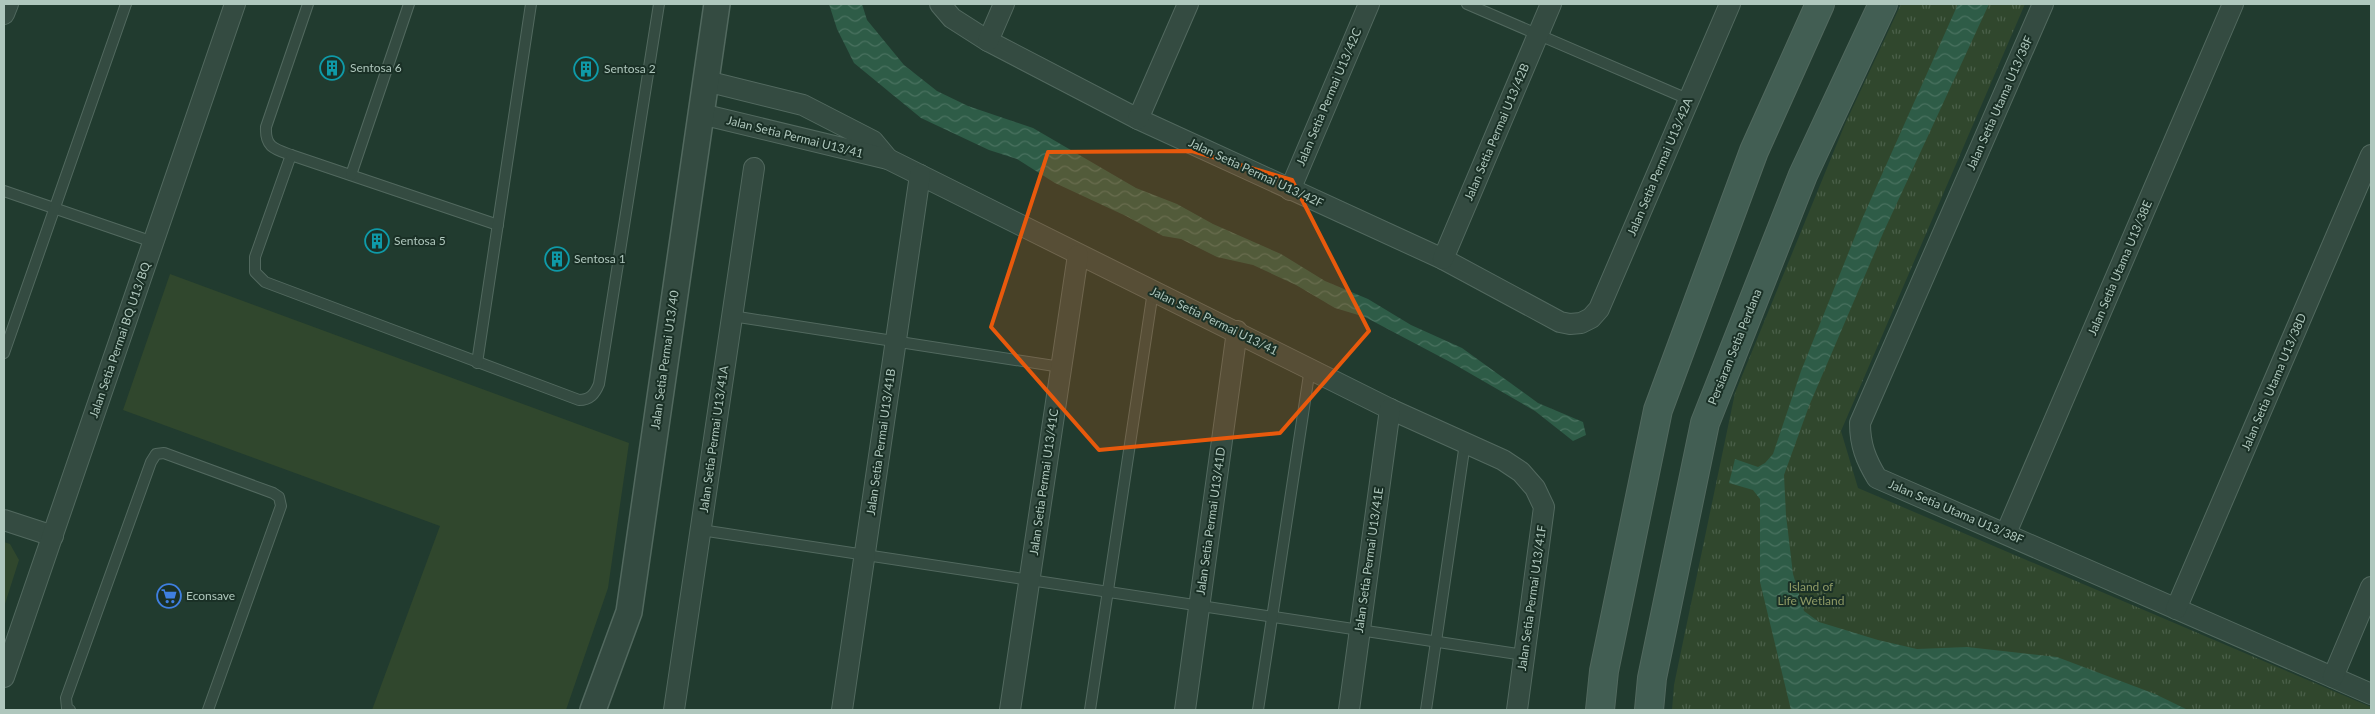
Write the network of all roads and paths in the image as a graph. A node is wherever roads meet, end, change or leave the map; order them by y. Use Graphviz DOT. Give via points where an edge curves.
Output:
graph roads {
  1 [pos="8,4"];
  2 [pos="126,4"];
  3 [pos="235,4"];
  4 [pos="308,4"];
  5 [pos="409,4"];
  6 [pos="531,4"];
  7 [pos="659,4"];
  8 [pos="717,4"];
  9 [pos="940,4"];
  10 [pos="1004,4"];
  11 [pos="1188,4"];
  12 [pos="1369,4"];
  13 [pos="1467,4"];
  14 [pos="1551,4"];
  15 [pos="1730,4"];
  16 [pos="1820,4"];
  17 [pos="1883,4"];
  18 [pos="2044,4"];
  19 [pos="2233,4"];
  20 [pos="4,14"];
  21 [pos="1538,34"];
  22 [pos="988,41"];
  23 [pos="706,81"];
  24 [pos="1690,100"];
  25 [pos="701,114"];
  26 [pos="1138,119"];
  27 [pos="291,155"];
  28 [pos="2371,155"];
  29 [pos="888,159"];
  30 [pos="754,168"];
  31 [pos="920,174"];
  32 [pos="351,175"];
  33 [pos="1290,190"];
  34 [pos="4,191"];
  35 [pos="54,208"];
  36 [pos="498,225"];
  37 [pos="153,242"];
  38 [pos="1078,255"];
  39 [pos="1443,259"];
  40 [pos="1153,291"];
  41 [pos="732,316"];
  42 [pos="1581,323"];
  43 [pos="1237,332"];
  44 [pos="896,343"];
  45 [pos="4,353"];
  46 [pos="476,363"];
  47 [pos="1061,367"];
  48 [pos="1310,368"];
  49 [pos="1390,409"];
  50 [pos="1465,443"];
  51 [pos="1535,488"];
  52 [pos="4,520"];
  53 [pos="701,530"];
  54 [pos="2006,533"];
  55 [pos="52,536"];
  56 [pos="865,555"];
  57 [pos="1030,580"];
  58 [pos="2371,586"];
  59 [pos="1108,592"];
  60 [pos="1200,606"];
  61 [pos="2176,609"];
  62 [pos="1272,617"];
  63 [pos="1360,630"];
  64 [pos="1436,642"];
  65 [pos="1524,655"];
  66 [pos="4,677"];
  67 [pos="2333,677"];
  68 [pos="2371,694"];
  69 [pos="70,710"];
  70 [pos="208,710"];
  71 [pos="593,710"];
  72 [pos="674,710"];
  73 [pos="842,710"];
  74 [pos="1010,710"];
  75 [pos="1090,710"];
  76 [pos="1185,710"];
  77 [pos="1258,710"];
  78 [pos="1349,710"];
  79 [pos="1426,710"];
  80 [pos="1517,710"];
  81 [pos="1600,710"];
  82 [pos="1649,710"];
  1 -- 20 [label="street"];
  2 -- 35 [label="lane"];
  3 -- 37 [label="street, Jalan Setia Permai BQ U13/BQ"];
  4 -- 27 [label="lane" via="266,127 267,142 271,148"];
  5 -- 32 [label="lane"];
  6 -- 36 [label="lane"];
  7 -- 46 [label="lane" via="596,392 585,400 579,400"];
  8 -- 23 [label="street, Jalan Setia Permai U13/40"];
  9 -- 22 [label="street, Jalan Setia Permai U13/42F" via="952,18"];
  10 -- 22 [label="street"];
  11 -- 26 [label="street"];
  12 -- 33 [label="street, Jalan Setia Permai U13/42C"];
  13 -- 21 [label="lane"];
  14 -- 21 [label="street, Jalan Setia Permai U13/42B"];
  15 -- 24 [label="street, Jalan Setia Permai U13/42A"];
  16 -- 81 [label="main road" via="1754,151 1658,410 1604,671"];
  17 -- 82 [label="main road, Persiaran Setia Perdana" via="1803,175 1705,423 1652,678"];
  18 -- 54 [label="street, Jalan Setia Utama U13/38F" via="1860,423 1860,441 1877,478"];
  19 -- 54 [label="street, Jalan Setia Utama U13/38E"];
  21 -- 24 [label="lane"];
  21 -- 39 [label="street, Jalan Setia Permai U13/42B"];
  22 -- 26 [label="street, Jalan Setia Permai U13/42F"];
  23 -- 25 [label="street, Jalan Setia Permai U13/40"];
  23 -- 29 [label="street, Jalan Setia Permai U13/41" via="803,105 873,141"];
  24 -- 42 [label="street, Jalan Setia Permai U13/42A" via="1599,309"];
  25 -- 29 [label="street, Jalan Setia Permai U13/41"];
  25 -- 71 [label="street, Jalan Setia Permai U13/40" via="628,612"];
  26 -- 33 [label="street, Jalan Setia Permai U13/42F"];
  27 -- 32 [label="lane"];
  27 -- 46 [label="lane" via="254,257 255,272 265,282"];
  28 -- 61 [label="street, Jalan Setia Utama U13/38D"];
  29 -- 31 [label="street, Jalan Setia Permai U13/41"];
  30 -- 41 [label="street, Jalan Setia Permai U13/41A"];
  31 -- 38 [label="street, Jalan Setia Permai U13/41"];
  31 -- 44 [label="street, Jalan Setia Permai U13/41B"];
  32 -- 36 [label="lane"];
  33 -- 39 [label="street, Jalan Setia Permai U13/42F"];
  34 -- 35 [label="lane"];
  35 -- 37 [label="lane"];
  35 -- 45 [label="lane"];
  36 -- 46 [label="lane"];
  37 -- 55 [label="street, Jalan Setia Permai BQ U13/BQ"];
  38 -- 40 [label="street, Jalan Setia Permai U13/41"];
  38 -- 47 [label="street, Jalan Setia Permai U13/41C"];
  39 -- 42 [label="street, Jalan Setia Permai U13/42F" via="1560,322"];
  40 -- 43 [label="street, Jalan Setia Permai U13/41"];
  40 -- 59 [label="lane"];
  41 -- 44 [label="lane"];
  41 -- 53 [label="street, Jalan Setia Permai U13/41A"];
  43 -- 48 [label="street, Jalan Setia Permai U13/41"];
  43 -- 60 [label="street, Jalan Setia Permai U13/41D"];
  44 -- 47 [label="lane"];
  44 -- 56 [label="street, Jalan Setia Permai U13/41B"];
  47 -- 57 [label="street, Jalan Setia Permai U13/41C"];
  48 -- 49 [label="street, Jalan Setia Permai U13/41"];
  48 -- 62 [label="lane"];
  49 -- 50 [label="street, Jalan Setia Permai U13/41"];
  49 -- 63 [label="street, Jalan Setia Permai U13/41E"];
  50 -- 51 [label="street, Jalan Setia Permai U13/41" via="1503,460 1521,472"];
  50 -- 64 [label="lane"];
  51 -- 65 [label="street, Jalan Setia Permai U13/41F" via="1544,507"];
  52 -- 55 [label="street"];
  53 -- 56 [label="lane"];
  53 -- 72 [label="street, Jalan Setia Permai U13/41A"];
  54 -- 61 [label="street, Jalan Setia Utama U13/38F"];
  55 -- 66 [label="street, Jalan Setia Permai BQ U13/BQ"];
  56 -- 57 [label="lane"];
  56 -- 73 [label="street, Jalan Setia Permai U13/41B"];
  57 -- 59 [label="lane"];
  57 -- 74 [label="street, Jalan Setia Permai U13/41C"];
  58 -- 67 [label="street"];
  59 -- 60 [label="lane"];
  59 -- 75 [label="lane"];
  60 -- 62 [label="lane"];
  60 -- 76 [label="street, Jalan Setia Permai U13/41D"];
  61 -- 67 [label="street, Jalan Setia Utama U13/38F"];
  62 -- 63 [label="lane"];
  62 -- 77 [label="lane"];
  63 -- 64 [label="lane"];
  63 -- 78 [label="street, Jalan Setia Permai U13/41E"];
  64 -- 65 [label="lane"];
  64 -- 79 [label="lane"];
  65 -- 80 [label="street, Jalan Setia Permai U13/41F"];
  67 -- 68 [label="street, Jalan Setia Utama U13/38F"];
  69 -- 70 [label="lane" via="66,698 156,454 164,454 279,497 281,506"];
}
